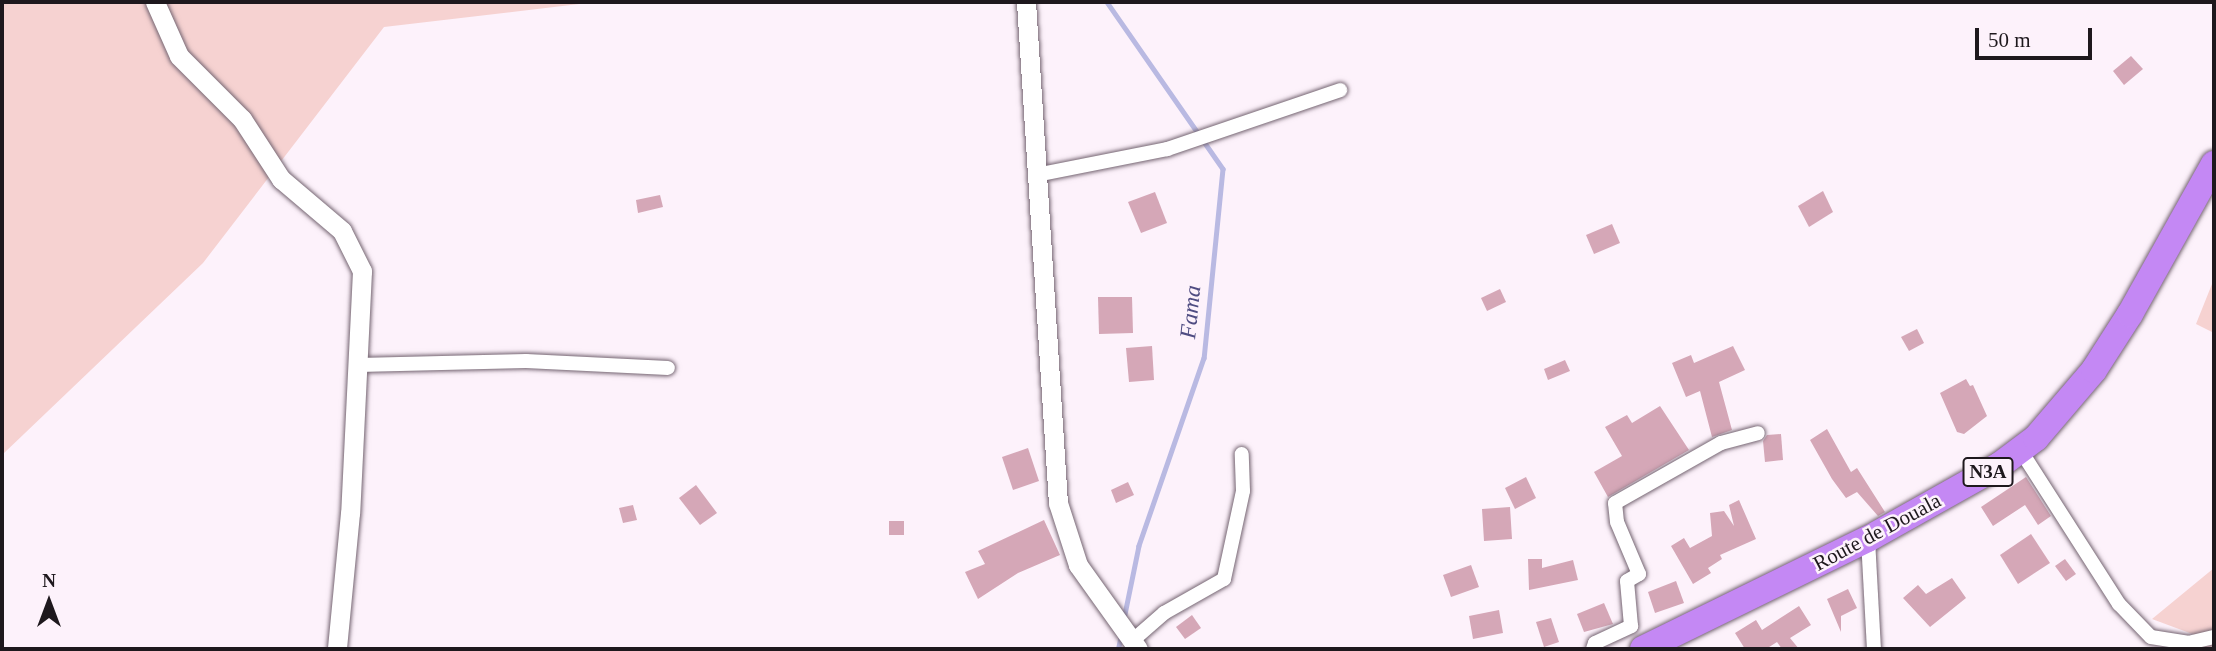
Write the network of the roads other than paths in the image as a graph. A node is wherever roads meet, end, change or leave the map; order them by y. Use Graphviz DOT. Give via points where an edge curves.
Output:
graph roads {
  1 [pos="155,2"];
  2 [pos="1026,2"];
  3 [pos="1340,90"];
  4 [pos="2214,164"];
  5 [pos="1036,175"];
  6 [pos="358,365"];
  7 [pos="668,368"];
  8 [pos="1758,433"];
  9 [pos="2021,450"];
  10 [pos="1242,454"];
  11 [pos="1868,539"];
  12 [pos="2214,637"];
  13 [pos="1135,645"];
  14 [pos="337,649"];
  15 [pos="1593,649"];
  16 [pos="1643,649"];
  17 [pos="1874,649"];
  1 -- 6 [label="street" via="179,56 242,119 281,180 342,231 362,271"];
  2 -- 5 [label="street"];
  3 -- 5 [label="street" via="1167,149"];
  4 -- 9 [label="highway, Route de Douala / N3A" via="2094,370"];
  5 -- 13 [label="street" via="1058,503 1079,565"];
  6 -- 7 [label="street" via="526,361"];
  6 -- 14 [label="street"];
  8 -- 15 [label="street" via="1721,443 1615,503 1639,574 1627,581 1630,626 1595,643"];
  9 -- 11 [label="highway, Route de Douala / N3A"];
  9 -- 12 [label="street" via="2119,604 2151,637 2188,643"];
  10 -- 13 [label="street" via="1243,491 1224,579 1164,613"];
  11 -- 16 [label="highway, Route de Douala / N3A"];
  11 -- 17 [label="street"];
}
